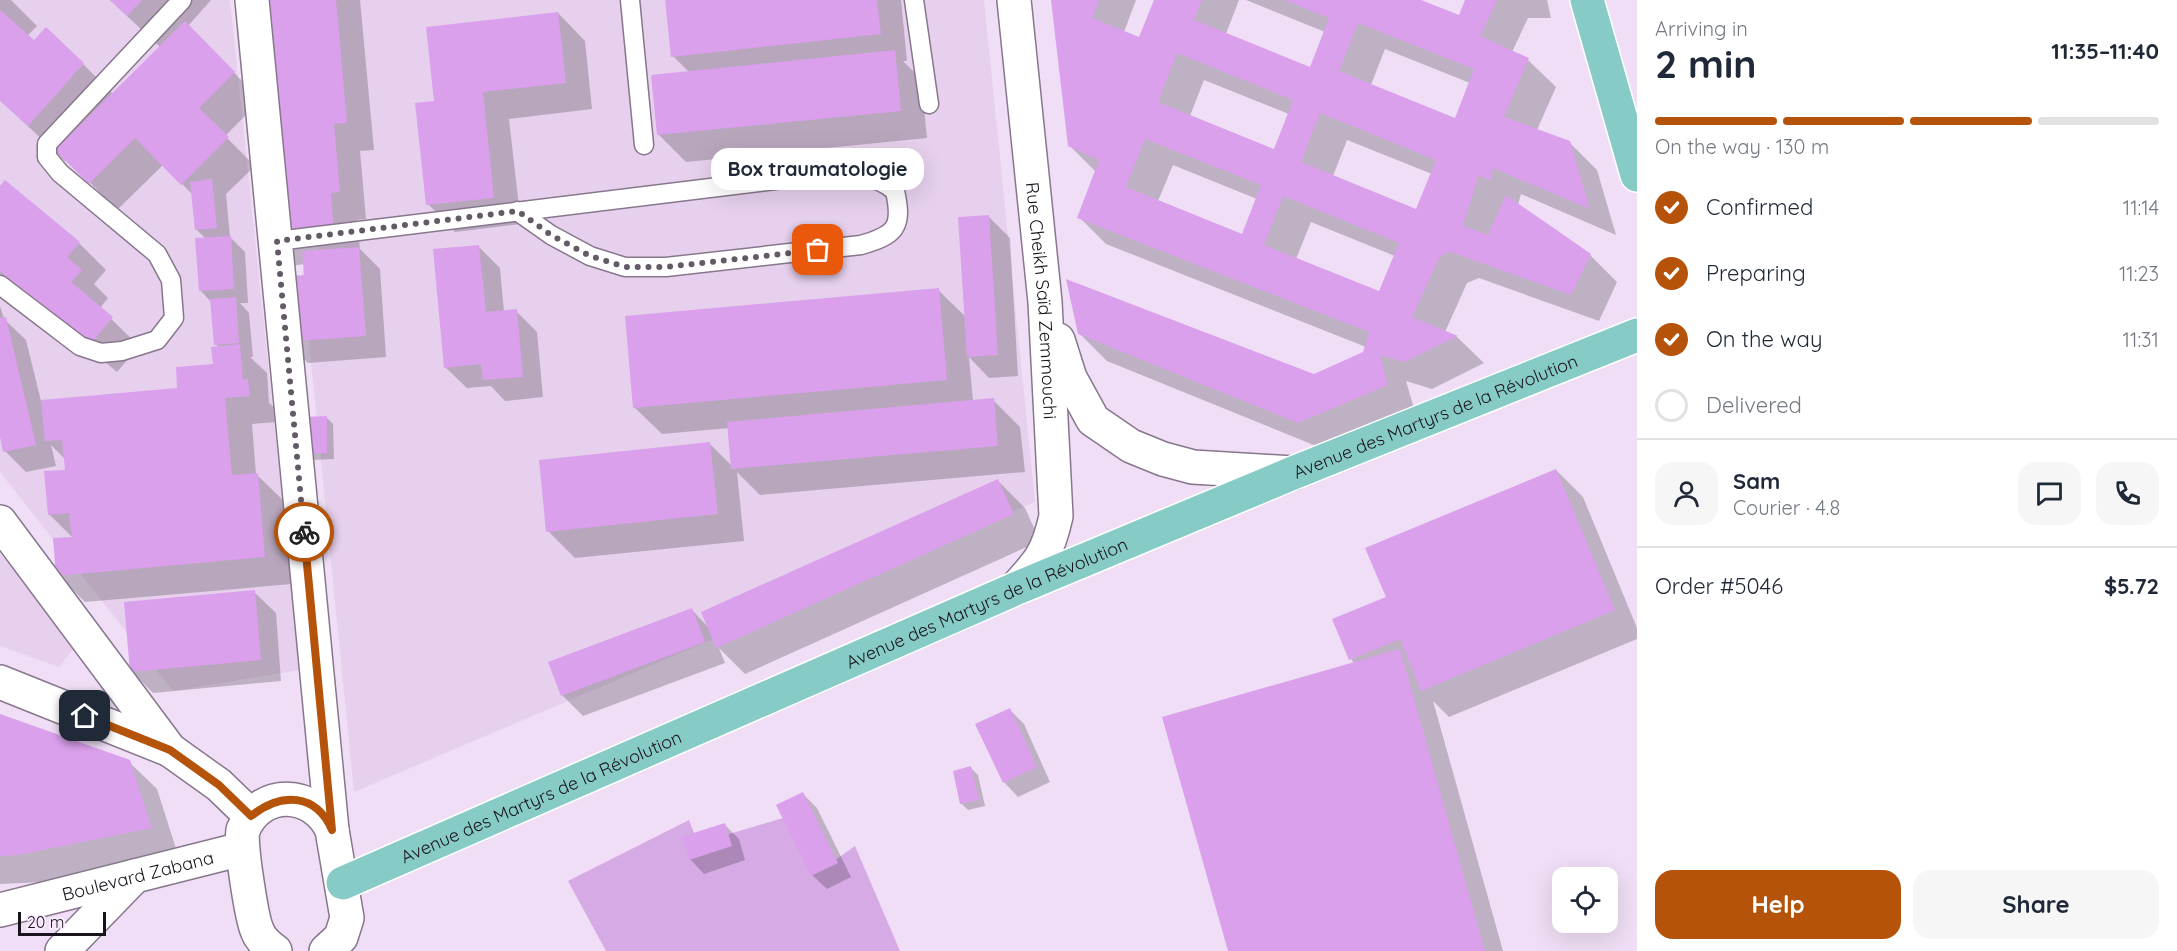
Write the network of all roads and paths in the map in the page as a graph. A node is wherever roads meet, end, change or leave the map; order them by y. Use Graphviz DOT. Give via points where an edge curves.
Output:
graph roads {
  1 [pos="182,0"];
  2 [pos="252,0"];
  3 [pos="630,0"];
  4 [pos="914,0"];
  5 [pos="1014,0"];
  6 [pos="1587,0"];
  7 [pos="929,104"];
  8 [pos="644,145"];
  9 [pos="1637,175"];
  10 [pos="518,211"];
  11 [pos="277,241"];
  12 [pos="0,285"];
  13 [pos="1045,302"];
  14 [pos="1637,335"];
  15 [pos="1293,473"];
  16 [pos="0,522"];
  17 [pos="1016,589"];
  18 [pos="0,682"];
  19 [pos="170,750"];
  20 [pos="251,816"];
  21 [pos="332,830"];
  22 [pos="242,849"];
  23 [pos="135,876"];
  24 [pos="343,883"];
  25 [pos="0,910"];
  26 [pos="338,946"];
  27 [pos="62,951"];
  28 [pos="275,951"];
  1 -- 12 [label="lane" via="47,144 47,157 60,173 157,254 171,280 174,318 157,340 101,353 80,346"];
  2 -- 11 [label="street"];
  3 -- 8 [label="lane"];
  4 -- 7 [label="lane"];
  5 -- 13 [label="street, Rue Cheikh Saïd Zemmouchi"];
  6 -- 9 [label="main road"];
  10 -- 10 [label="lane" via="807,176 852,175 885,183 895,191 898,220 894,230 881,240 861,245 666,267 625,267 590,256"];
  10 -- 11 [label="lane"];
  11 -- 21 [label="street"];
  13 -- 15 [label="street" via="1070,378 1093,420 1131,446 1193,467"];
  13 -- 17 [label="street, Rue Cheikh Saïd Zemmouchi" via="1056,516 1050,542 1038,564"];
  14 -- 15 [label="main road, Avenue des Martyrs de la Révolution"];
  15 -- 17 [label="main road, Avenue des Martyrs de la Révolution"];
  16 -- 19 [label="street"];
  17 -- 24 [label="main road, Avenue des Martyrs de la Révolution"];
  18 -- 19 [label="street"];
  19 -- 20 [label="street" via="219,785"];
  20 -- 21 [label="street" via="282,799 299,800 313,805 327,818"];
  20 -- 22 [label="street" via="242,832"];
  21 -- 24 [label="street"];
  22 -- 23 [label="street, Boulevard Zabana"];
  22 -- 28 [label="street" via="257,930"];
  23 -- 25 [label="street, Boulevard Zabana"];
  23 -- 27 [label="street"];
  24 -- 26 [label="street" via="347,918"];
}
